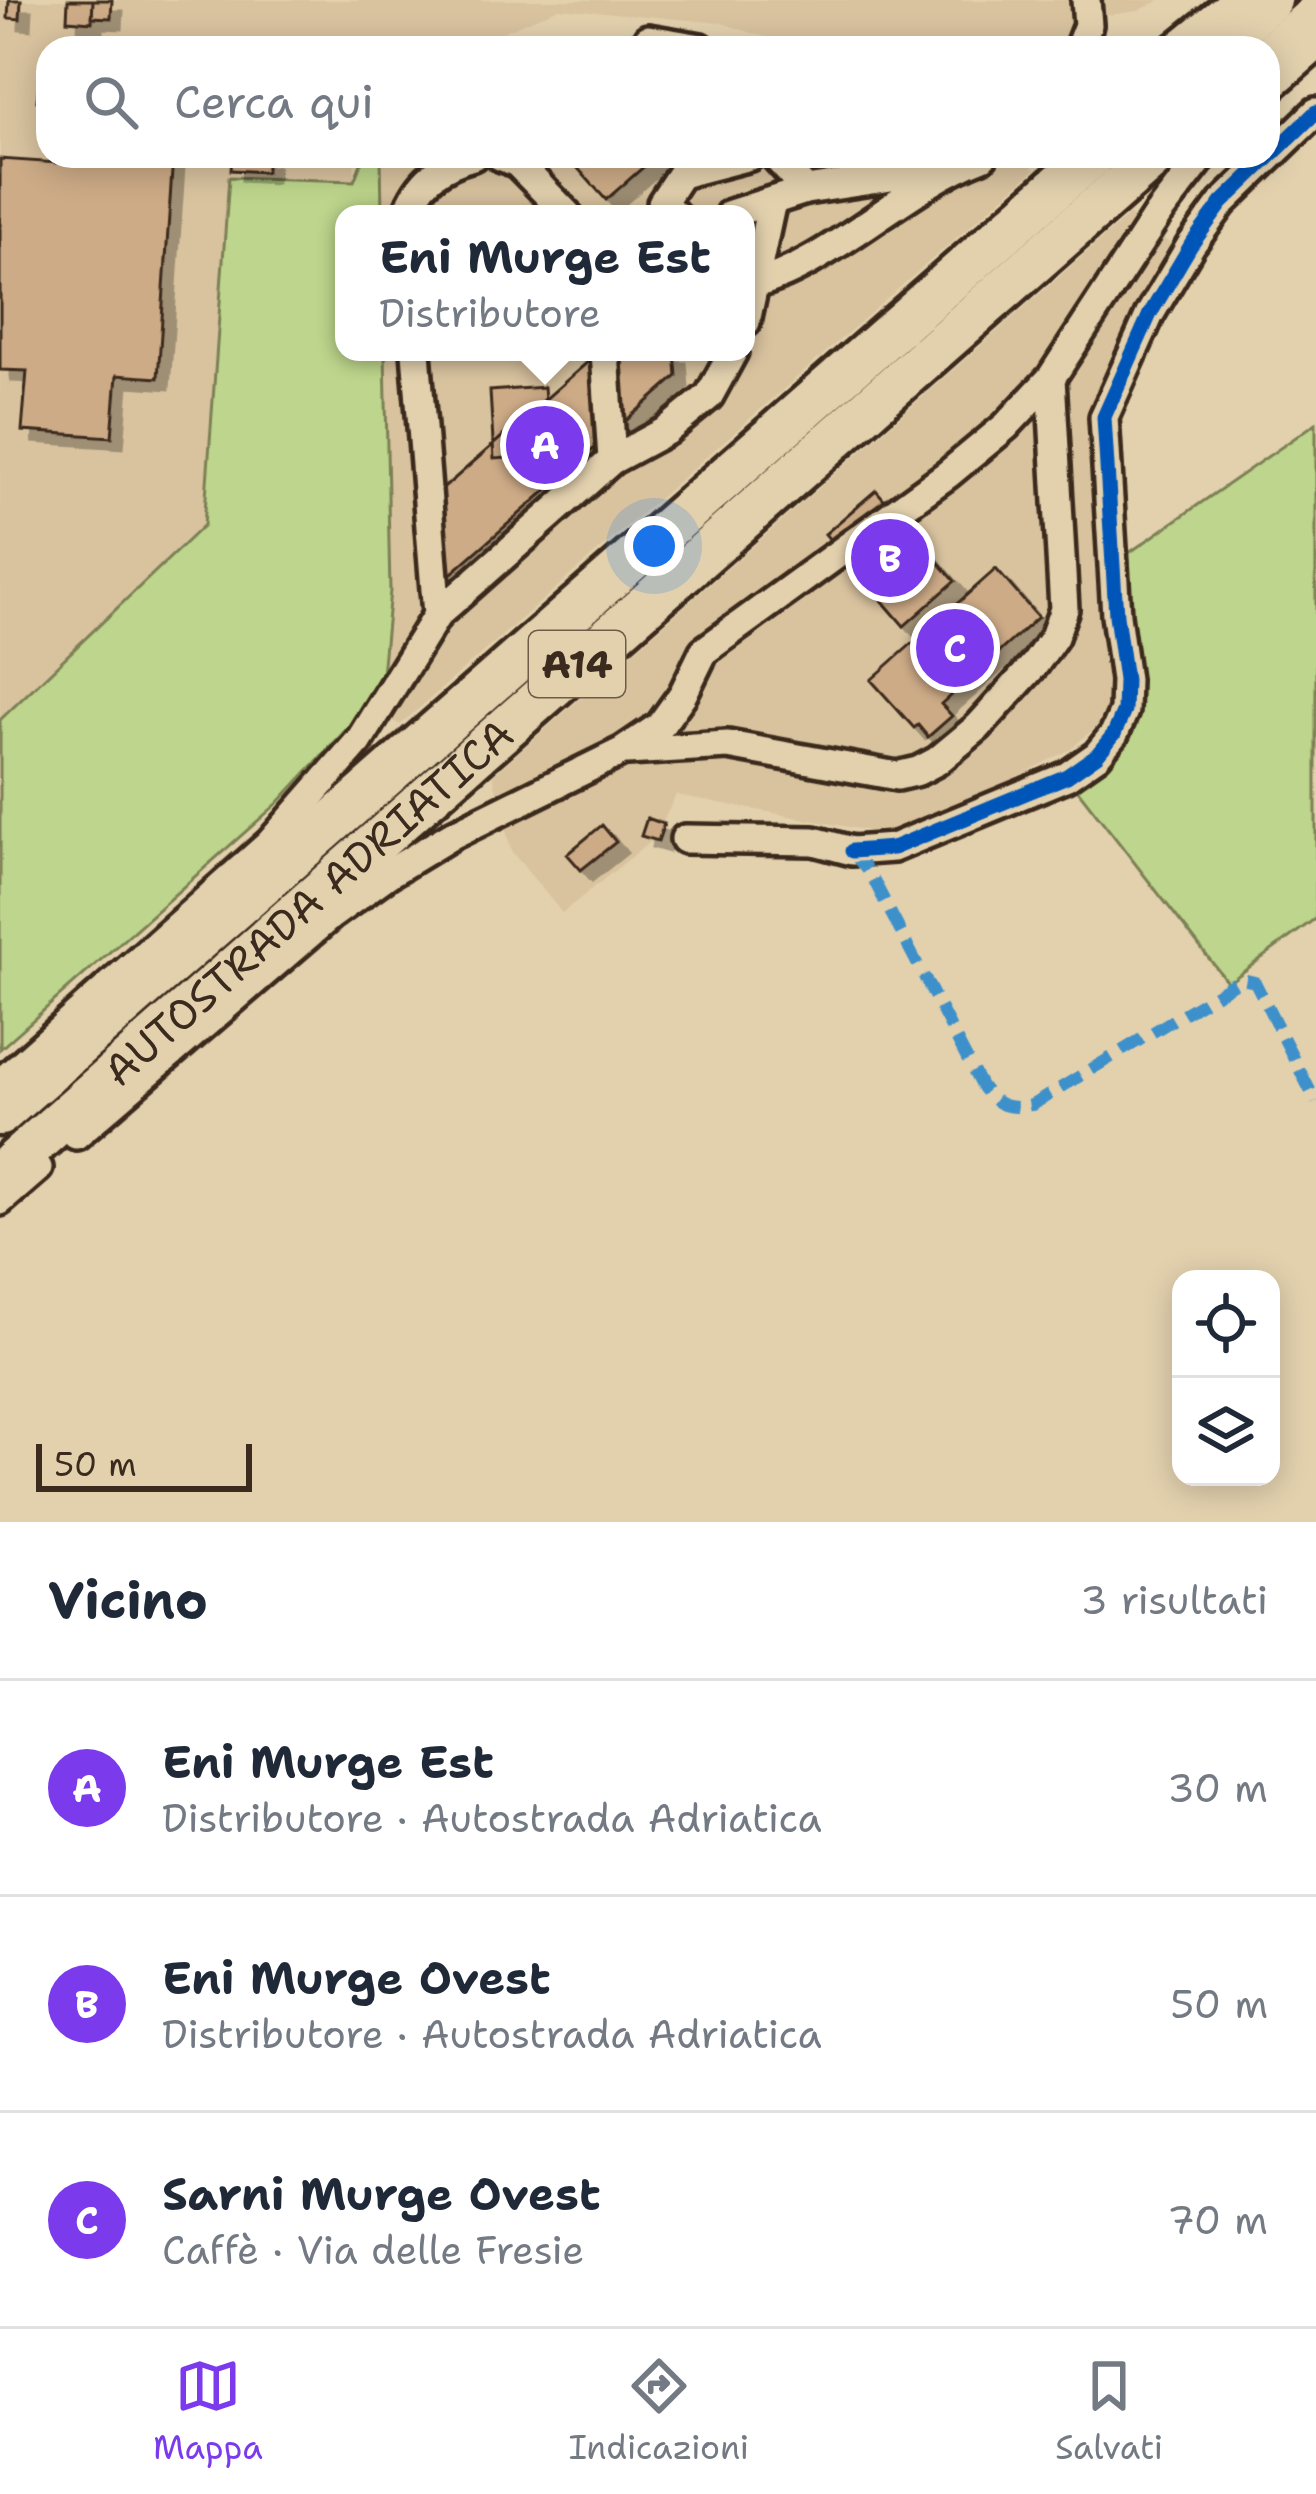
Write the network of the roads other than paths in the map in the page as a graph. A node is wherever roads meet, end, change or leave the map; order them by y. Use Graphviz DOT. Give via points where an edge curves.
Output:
graph roads {
  1 [pos="1086,0"];
  2 [pos="1234,0"];
  3 [pos="1270,0"];
  4 [pos="1316,15"];
  5 [pos="1084,36"];
  6 [pos="1190,36"];
  7 [pos="1229,36"];
  8 [pos="1280,46"];
  9 [pos="1316,47"];
  10 [pos="1280,78"];
  11 [pos="1316,112"];
  12 [pos="1280,147"];
  13 [pos="442,168"];
  14 [pos="522,168"];
  15 [pos="704,168"];
  16 [pos="786,168"];
  17 [pos="946,168"];
  18 [pos="950,168"];
  19 [pos="1078,168"];
  20 [pos="1141,168"];
  21 [pos="1194,168"];
  22 [pos="1258,168"];
  23 [pos="806,190"];
  24 [pos="772,201"];
  25 [pos="410,205"];
  26 [pos="558,205"];
  27 [pos="664,205"];
  28 [pos="755,206"];
  29 [pos="755,266"];
  30 [pos="755,284"];
  31 [pos="417,361"];
  32 [pos="606,361"];
  33 [pos="729,361"];
  34 [pos="1051,378"];
  35 [pos="612,460"];
  36 [pos="436,615"];
  37 [pos="623,751"];
  38 [pos="685,839"];
  39 [pos="0,1083"];
  40 [pos="0,1114"];
  41 [pos="0,1174"];
  42 [pos="0,1201"];
  1 -- 5 [label="street"];
  2 -- 6 [label="street"];
  3 -- 7 [label="highway"];
  4 -- 8 [label="highway"];
  9 -- 10 [label="street"];
  11 -- 12 [label="street"];
  13 -- 25 [label="street"];
  14 -- 26 [label="street"];
  15 -- 27 [label="street" via="681,174"];
  16 -- 23 [label="street"];
  17 -- 23 [label="street"];
  18 -- 30 [label="street" via="783,277"];
  19 -- 40 [label="highway, AUTOSTRADA ADRIATICA / A14"];
  20 -- 41 [label="highway, AUTOSTRADA ADRIATICA / A14"];
  21 -- 34 [label="street"];
  22 -- 38 [label="street" via="1191,245 1104,417 1125,680 1124,711 1097,755 1067,776 893,848"];
  23 -- 24 [label="street"];
  24 -- 28 [label="street"];
  24 -- 29 [label="street"];
  31 -- 36 [label="street"];
  32 -- 35 [label="street"];
  33 -- 35 [label="street" via="709,396"];
  34 -- 37 [label="street" via="948,474 704,651 660,726"];
  34 -- 37 [label="street" via="1064,609 1035,664 978,728 938,761 897,776 728,745"];
  35 -- 36 [label="street"];
  36 -- 39 [label="street" via="359,741 270,843"];
  37 -- 42 [label="street" via="452,835 330,916"];
}
